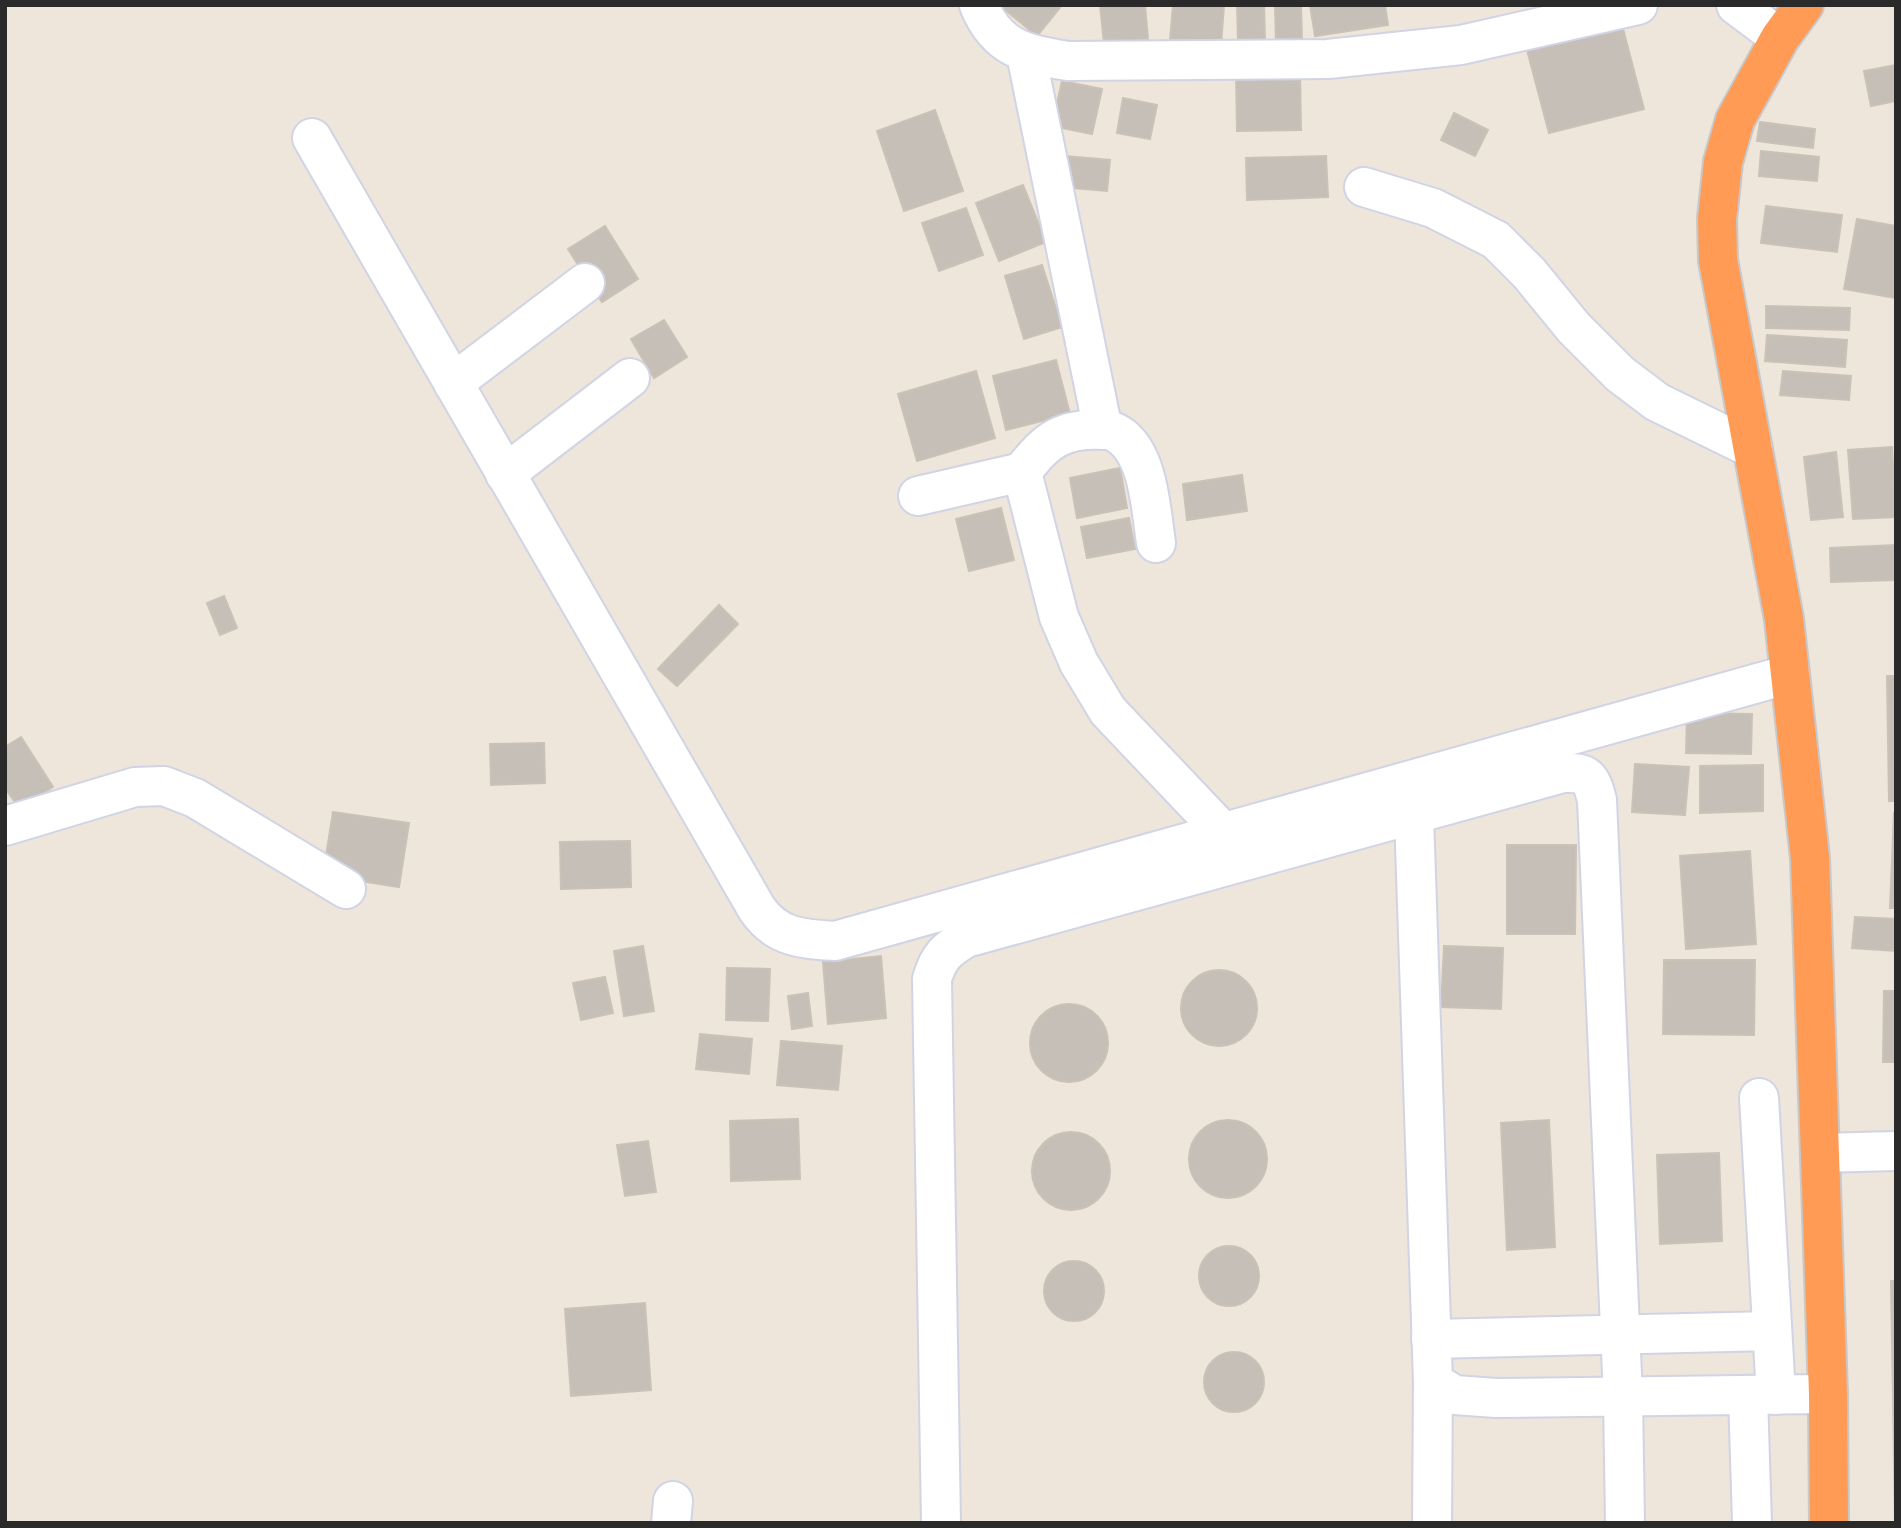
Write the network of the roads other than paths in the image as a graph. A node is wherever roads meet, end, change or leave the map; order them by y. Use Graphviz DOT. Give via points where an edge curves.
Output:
graph roads {
  1 [pos="979,5"];
  2 [pos="1638,5"];
  3 [pos="1736,5"];
  4 [pos="1804,5"];
  5 [pos="1780,38"];
  6 [pos="1026,54"];
  7 [pos="312,138"];
  8 [pos="1364,187"];
  9 [pos="585,283"];
  10 [pos="630,378"];
  11 [pos="453,383"];
  12 [pos="1103,430"];
  13 [pos="1753,449"];
  14 [pos="1022,472"];
  15 [pos="505,474"];
  16 [pos="918,496"];
  17 [pos="1156,542"];
  18 [pos="1790,674"];
  19 [pos="1414,815"];
  20 [pos="5,826"];
  21 [pos="1222,831"];
  22 [pos="346,890"];
  23 [pos="1759,1098"];
  24 [pos="1896,1151"];
  25 [pos="1820,1153"];
  26 [pos="1772,1331"];
  27 [pos="1620,1335"];
  28 [pos="1431,1339"];
  29 [pos="1433,1382"];
  30 [pos="1828,1394"];
  31 [pos="1762,1395"];
  32 [pos="1623,1397"];
  33 [pos="941,1523"];
  34 [pos="1432,1523"];
  35 [pos="1625,1523"];
  36 [pos="1752,1523"];
  37 [pos="1829,1523"];
  1 -- 6 [label="street" via="999,39"];
  2 -- 6 [label="street" via="1461,45 1328,59 1068,61"];
  3 -- 5 [label="street"];
  4 -- 5 [label="highway"];
  5 -- 13 [label="highway" via="1735,120 1723,162 1717,219 1718,260"];
  6 -- 12 [label="street"];
  7 -- 11 [label="street"];
  8 -- 13 [label="street" via="1433,208 1496,240 1620,374 1657,402"];
  9 -- 11 [label="street"];
  10 -- 15 [label="street"];
  11 -- 15 [label="street"];
  12 -- 14 [label="street" via="1055,437"];
  12 -- 17 [label="street" via="1118,434 1145,473"];
  13 -- 18 [label="highway"];
  14 -- 16 [label="street"];
  14 -- 21 [label="street" via="1059,617 1079,663 1108,711"];
  15 -- 21 [label="street" via="757,909 768,925 786,934 835,941"];
  18 -- 21 [label="street"];
  18 -- 25 [label="highway" via="1810,858"];
  19 -- 27 [label="street" via="1563,773 1587,775 1593,786"];
  19 -- 28 [label="street"];
  19 -- 33 [label="street" via="966,938 937,961 932,979"];
  20 -- 22 [label="street" via="135,787 164,786 195,798"];
  23 -- 26 [label="street"];
  24 -- 25 [label="street"];
  25 -- 30 [label="highway"];
  26 -- 27 [label="street"];
  26 -- 31 [label="street"];
  27 -- 28 [label="street"];
  27 -- 32 [label="street"];
  28 -- 29 [label="street"];
  29 -- 32 [label="street" via="1455,1395"];
  29 -- 34 [label="street"];
  30 -- 31 [label="street"];
  30 -- 37 [label="highway"];
  31 -- 32 [label="street"];
  31 -- 36 [label="street"];
  32 -- 35 [label="street"];
}
